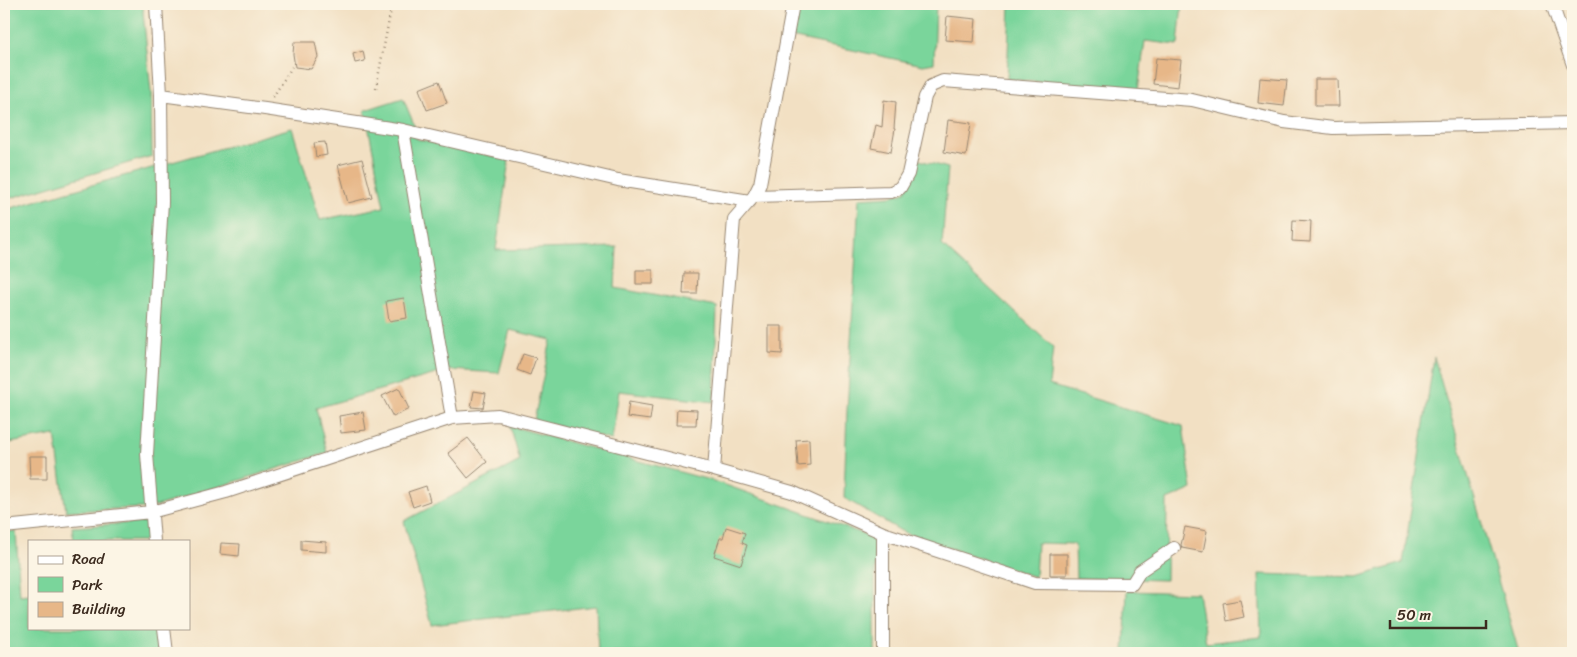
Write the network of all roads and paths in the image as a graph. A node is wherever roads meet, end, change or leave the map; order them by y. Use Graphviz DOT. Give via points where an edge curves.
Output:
graph roads {
  1 [pos="156,4"];
  2 [pos="392,4"];
  3 [pos="793,4"];
  4 [pos="1552,4"];
  5 [pos="1573,66"];
  6 [pos="292,67"];
  7 [pos="376,88"];
  8 [pos="161,95"];
  9 [pos="265,109"];
  10 [pos="1573,123"];
  11 [pos="403,130"];
  12 [pos="752,199"];
  13 [pos="452,418"];
  14 [pos="714,470"];
  15 [pos="151,512"];
  16 [pos="4,527"];
  17 [pos="883,533"];
  18 [pos="154,540"];
  19 [pos="1174,548"];
  20 [pos="164,630"];
  21 [pos="167,653"];
  22 [pos="883,653"];
  1 -- 8 [label="street"];
  2 -- 7 [label="path"];
  3 -- 12 [label="street" via="760,184"];
  4 -- 5 [label="street"];
  6 -- 9 [label="path"];
  8 -- 9 [label="street"];
  8 -- 15 [label="street" via="162,202 147,454"];
  9 -- 11 [label="street"];
  10 -- 12 [label="street" via="1333,128 1284,122 1192,100 943,81 931,86 925,97 908,174 900,188 891,192"];
  11 -- 12 [label="street" via="618,180"];
  11 -- 13 [label="street"];
  12 -- 14 [label="street" via="734,219"];
  13 -- 14 [label="street" via="498,415"];
  13 -- 15 [label="street" via="226,492"];
  14 -- 17 [label="street" via="792,492"];
  15 -- 16 [label="street"];
  15 -- 18 [label="street"];
  17 -- 19 [label="street" via="1035,583 1132,584 1140,570"];
  17 -- 22 [label="street"];
  20 -- 21 [label="street"];
}
